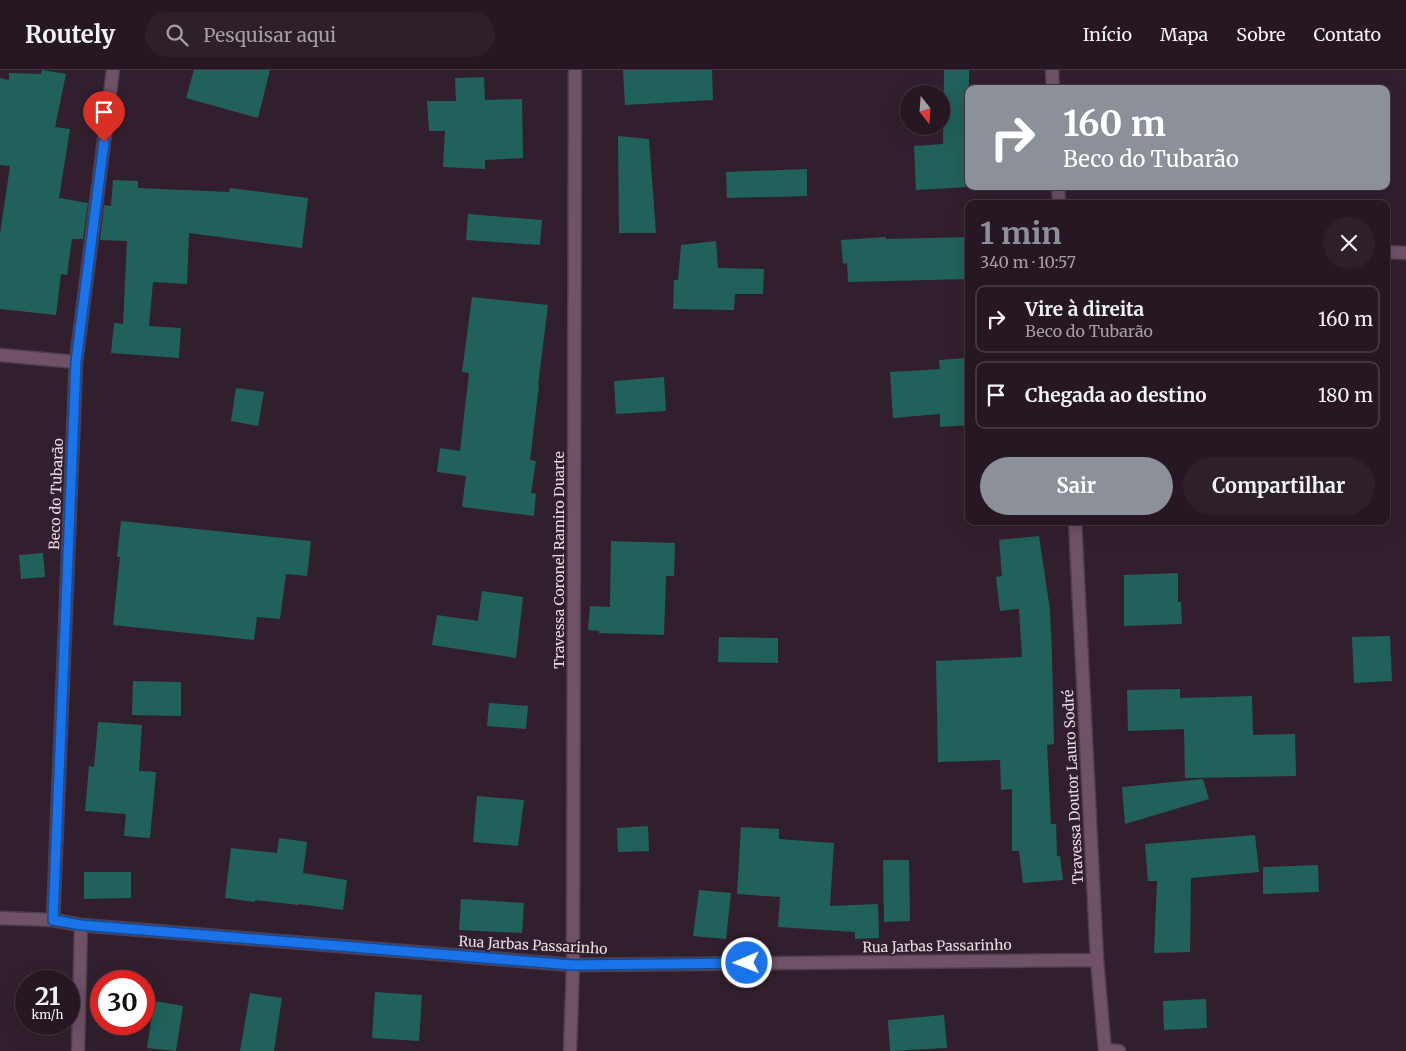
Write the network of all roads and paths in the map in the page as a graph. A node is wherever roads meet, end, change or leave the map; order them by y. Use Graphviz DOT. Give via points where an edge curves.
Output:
graph roads {
  1 [pos="113,70"];
  2 [pos="575,70"];
  3 [pos="1052,70"];
  4 [pos="1053,85"];
  5 [pos="1390,252"];
  6 [pos="1406,254"];
  7 [pos="0,356"];
  8 [pos="76,362"];
  9 [pos="1075,525"];
  10 [pos="0,918"];
  11 [pos="53,920"];
  12 [pos="81,925"];
  13 [pos="1097,960"];
  14 [pos="573,965"];
  15 [pos="1105,1050"];
  16 [pos="78,1051"];
  17 [pos="570,1051"];
  18 [pos="1119,1051"];
  1 -- 8 [label="street, Beco do Tubarão"];
  2 -- 14 [label="street, Travessa Coronel Ramiro Duarte"];
  3 -- 4 [label="street"];
  5 -- 6 [label="street"];
  7 -- 8 [label="street"];
  8 -- 11 [label="street, Beco do Tubarão"];
  9 -- 13 [label="street, Travessa Doutor Lauro Sodré"];
  10 -- 11 [label="street, Rua Jarbas Passarinho"];
  11 -- 12 [label="street, Rua Jarbas Passarinho"];
  12 -- 14 [label="street, Rua Jarbas Passarinho"];
  12 -- 16 [label="street"];
  13 -- 14 [label="street, Rua Jarbas Passarinho"];
  13 -- 15 [label="street, Travessa Doutor Lauro Sodré"];
  14 -- 17 [label="street, Travessa Coronel Ramiro Duarte"];
  15 -- 18 [label="street"];
}
